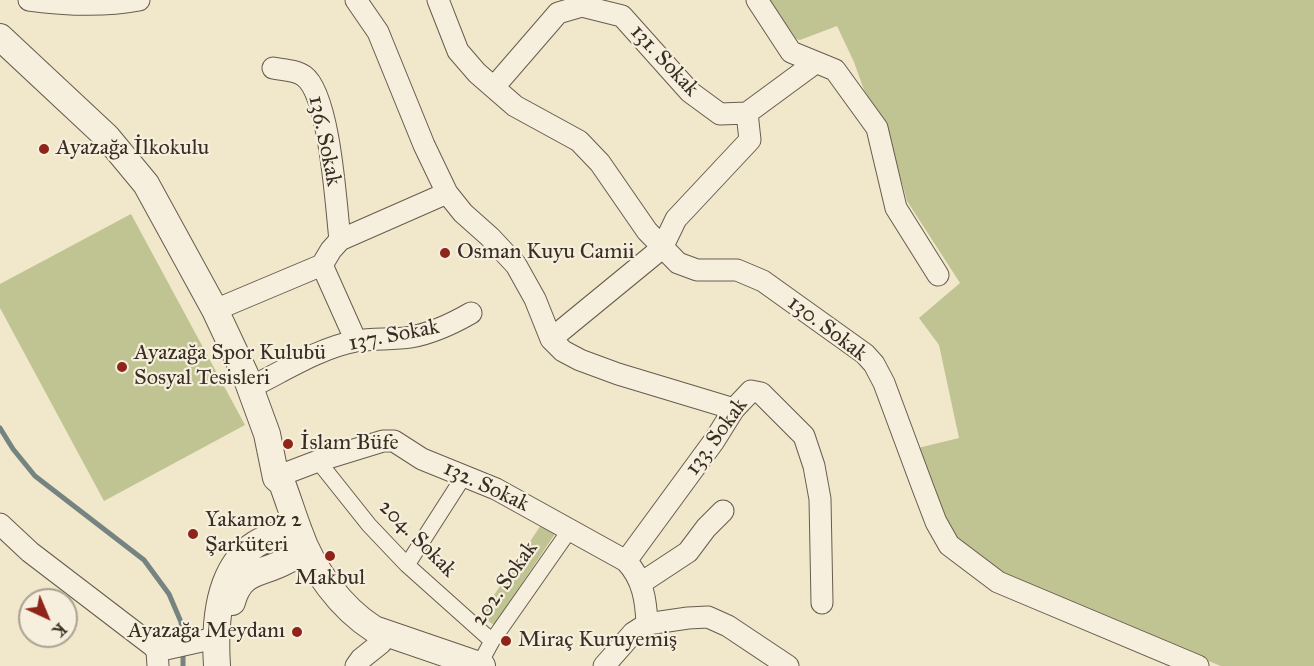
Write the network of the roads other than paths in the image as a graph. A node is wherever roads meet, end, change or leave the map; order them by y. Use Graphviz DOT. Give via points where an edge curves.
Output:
graph roads {
  1 [pos="29,0"];
  2 [pos="139,0"];
  3 [pos="356,0"];
  4 [pos="438,0"];
  5 [pos="758,0"];
  6 [pos="0,38"];
  7 [pos="815,63"];
  8 [pos="273,68"];
  9 [pos="494,87"];
  10 [pos="747,113"];
  11 [pos="447,193"];
  12 [pos="340,240"];
  13 [pos="662,248"];
  14 [pos="322,265"];
  15 [pos="938,274"];
  16 [pos="214,310"];
  17 [pos="471,313"];
  18 [pos="551,339"];
  19 [pos="356,341"];
  20 [pos="250,387"];
  21 [pos="734,409"];
  22 [pos="318,461"];
  23 [pos="464,476"];
  24 [pos="276,477"];
  25 [pos="723,511"];
  26 [pos="0,524"];
  27 [pos="569,531"];
  28 [pos="297,542"];
  29 [pos="626,561"];
  30 [pos="407,565"];
  31 [pos="641,583"];
  32 [pos="822,603"];
  33 [pos="647,624"];
  34 [pos="215,638"];
  35 [pos="492,641"];
  36 [pos="380,648"];
  37 [pos="158,658"];
  38 [pos="217,666"];
  39 [pos="227,666"];
  40 [pos="356,666"];
  41 [pos="454,666"];
  42 [pos="481,666"];
  43 [pos="604,666"];
  44 [pos="788,666"];
  45 [pos="1198,666"];
  1 -- 2 [label="street" via="67,5"];
  3 -- 11 [label="street" via="378,32"];
  4 -- 9 [label="street, 130. Sokak" via="458,51"];
  5 -- 7 [label="street" via="791,52"];
  6 -- 16 [label="street" via="134,167 170,225"];
  7 -- 10 [label="street"];
  7 -- 15 [label="street" via="835,70 876,128 896,208"];
  8 -- 12 [label="street, 136. Sokak" via="304,76 314,88 325,124"];
  9 -- 10 [label="street, 131. Sokak" via="558,14 582,6 622,16 690,92 720,114"];
  9 -- 13 [label="street, 130. Sokak" via="515,106 579,141 600,163"];
  10 -- 13 [label="street" via="750,140 676,219"];
  11 -- 12 [label="street"];
  11 -- 18 [label="street" via="516,265"];
  12 -- 14 [label="street"];
  13 -- 18 [label="street"];
  13 -- 45 [label="street, 130. Sokak" via="678,263 697,270 737,270 763,281 865,354 884,383 936,522 949,545 970,563 998,582"];
  14 -- 16 [label="street"];
  14 -- 19 [label="street"];
  16 -- 20 [label="street"];
  17 -- 19 [label="street, 137. Sokak" via="412,337"];
  18 -- 21 [label="street" via="562,351 580,360"];
  19 -- 20 [label="street, 137. Sokak" via="316,355"];
  20 -- 24 [label="street"];
  21 -- 29 [label="street, 133. Sokak"];
  21 -- 32 [label="street, 133. Sokak" via="751,392 761,393 804,436 820,499"];
  22 -- 23 [label="street, 132. Sokak" via="394,441 422,459"];
  22 -- 24 [label="street, 132. Sokak"];
  22 -- 30 [label="street, 204. Sokak"];
  23 -- 27 [label="street, 132. Sokak" via="506,494"];
  23 -- 30 [label="street"];
  24 -- 28 [label="street" via="275,493"];
  25 -- 31 [label="street" via="688,552"];
  26 -- 37 [label="street" via="30,552 143,637"];
  27 -- 29 [label="street, 132. Sokak"];
  27 -- 35 [label="street, 202. Sokak"];
  28 -- 34 [label="street" via="273,536 237,560 222,595"];
  28 -- 36 [label="street"];
  28 -- 39 [label="street" via="286,561 245,577 238,585 228,622"];
  29 -- 31 [label="street, 132. Sokak"];
  30 -- 35 [label="street, 204. Sokak"];
  31 -- 33 [label="street, 132. Sokak"];
  33 -- 43 [label="street" via="633,633"];
  33 -- 44 [label="street" via="708,617"];
  34 -- 37 [label="street"];
  34 -- 38 [label="street"];
  35 -- 42 [label="street, 202. Sokak"];
  36 -- 40 [label="street"];
  36 -- 41 [label="street" via="407,650"];
  36 -- 42 [label="street"];
}
